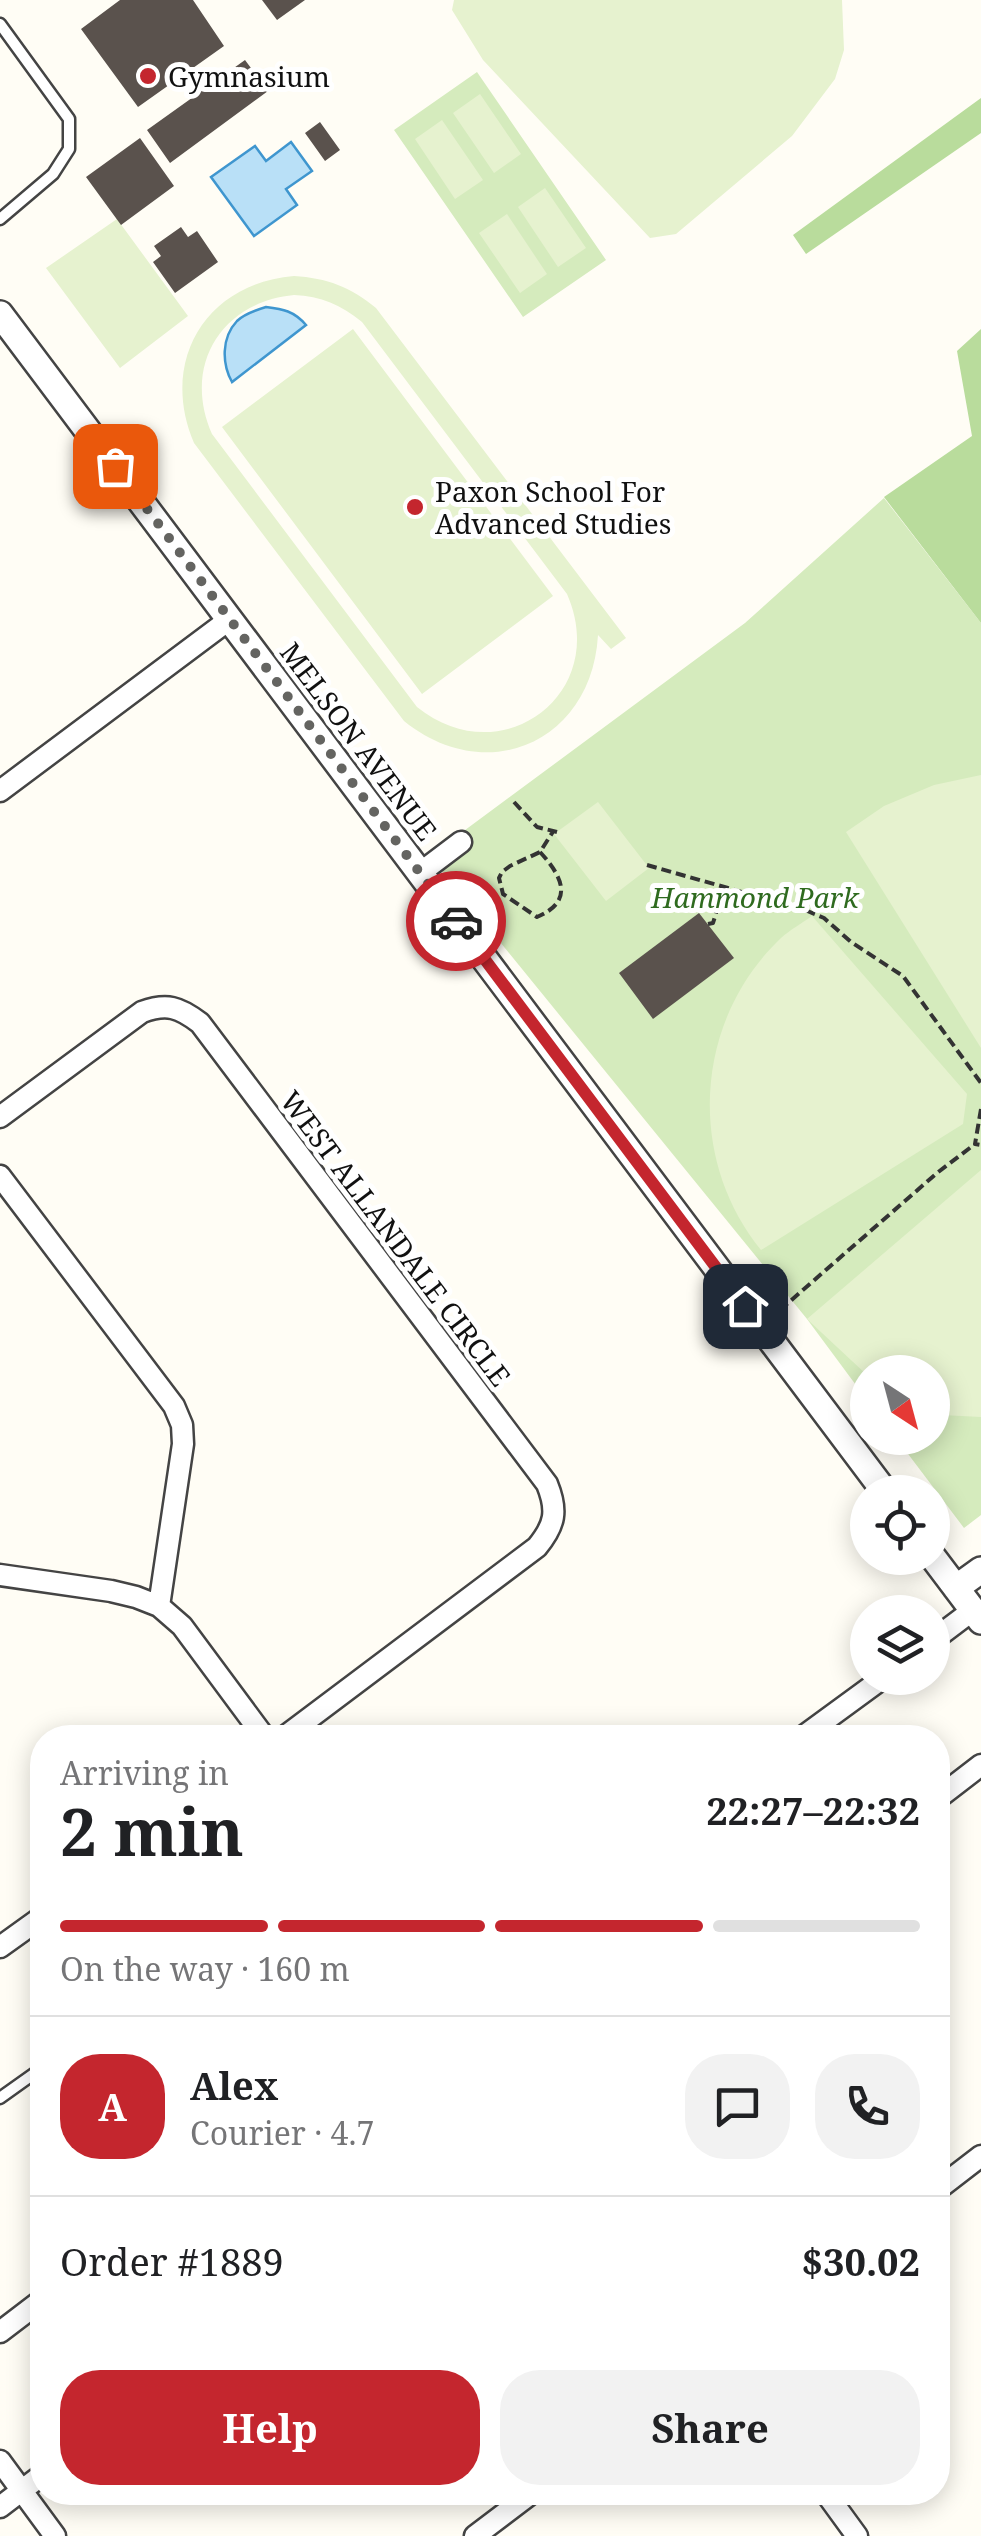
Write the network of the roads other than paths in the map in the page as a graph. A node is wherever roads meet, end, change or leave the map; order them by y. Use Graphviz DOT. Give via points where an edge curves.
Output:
graph roads {
  1 [pos="0,24"];
  2 [pos="0,219"];
  3 [pos="0,314"];
  4 [pos="230,619"];
  5 [pos="0,791"];
  6 [pos="461,842"];
  7 [pos="420,873"];
  8 [pos="0,1116"];
  9 [pos="0,1176"];
  10 [pos="872,1475"];
  11 [pos="981,1570"];
  12 [pos="0,1575"];
  13 [pos="946,1575"];
  14 [pos="956,1588"];
  15 [pos="159,1606"];
  16 [pos="977,1616"];
  17 [pos="950,1631"];
  18 [pos="859,1695"];
  19 [pos="255,1725"];
  20 [pos="300,1725"];
  21 [pos="819,1725"];
  22 [pos="981,1766"];
  23 [pos="950,1789"];
  24 [pos="30,1926"];
  25 [pos="0,1947"];
  26 [pos="30,2077"];
  27 [pos="0,2098"];
  28 [pos="981,2156"];
  29 [pos="950,2180"];
  30 [pos="30,2309"];
  31 [pos="0,2332"];
  32 [pos="0,2461"];
  33 [pos="30,2484"];
  34 [pos="22,2490"];
  35 [pos="30,2501"];
  36 [pos="33,2505"];
  37 [pos="516,2505"];
  38 [pos="834,2505"];
  39 [pos="0,2506"];
  40 [pos="55,2536"];
  41 [pos="475,2536"];
  42 [pos="856,2536"];
  1 -- 2 [label="lane" via="69,120 70,149 53,174"];
  3 -- 4 [label="street, MELSON AVENUE"];
  4 -- 5 [label="street"];
  4 -- 7 [label="street, MELSON AVENUE"];
  6 -- 7 [label="street"];
  7 -- 10 [label="street, MELSON AVENUE"];
  8 -- 20 [label="street, WEST ALLANDALE CIRCLE" via="142,1012 159,1006 187,1013 547,1484 554,1517 536,1548"];
  9 -- 15 [label="street" via="182,1425"];
  11 -- 14 [label="street"];
  12 -- 15 [label="street"];
  13 -- 14 [label="street"];
  14 -- 16 [label="street"];
  15 -- 19 [label="street" via="182,1626"];
  16 -- 17 [label="street"];
  18 -- 21 [label="street"];
  22 -- 23 [label="street"];
  24 -- 25 [label="street"];
  26 -- 27 [label="lane"];
  28 -- 29 [label="street"];
  30 -- 31 [label="street"];
  32 -- 34 [label="street"];
  33 -- 34 [label="street"];
  34 -- 35 [label="street"];
  34 -- 39 [label="street"];
  36 -- 40 [label="street"];
  37 -- 41 [label="street"];
  38 -- 42 [label="street"];
}
